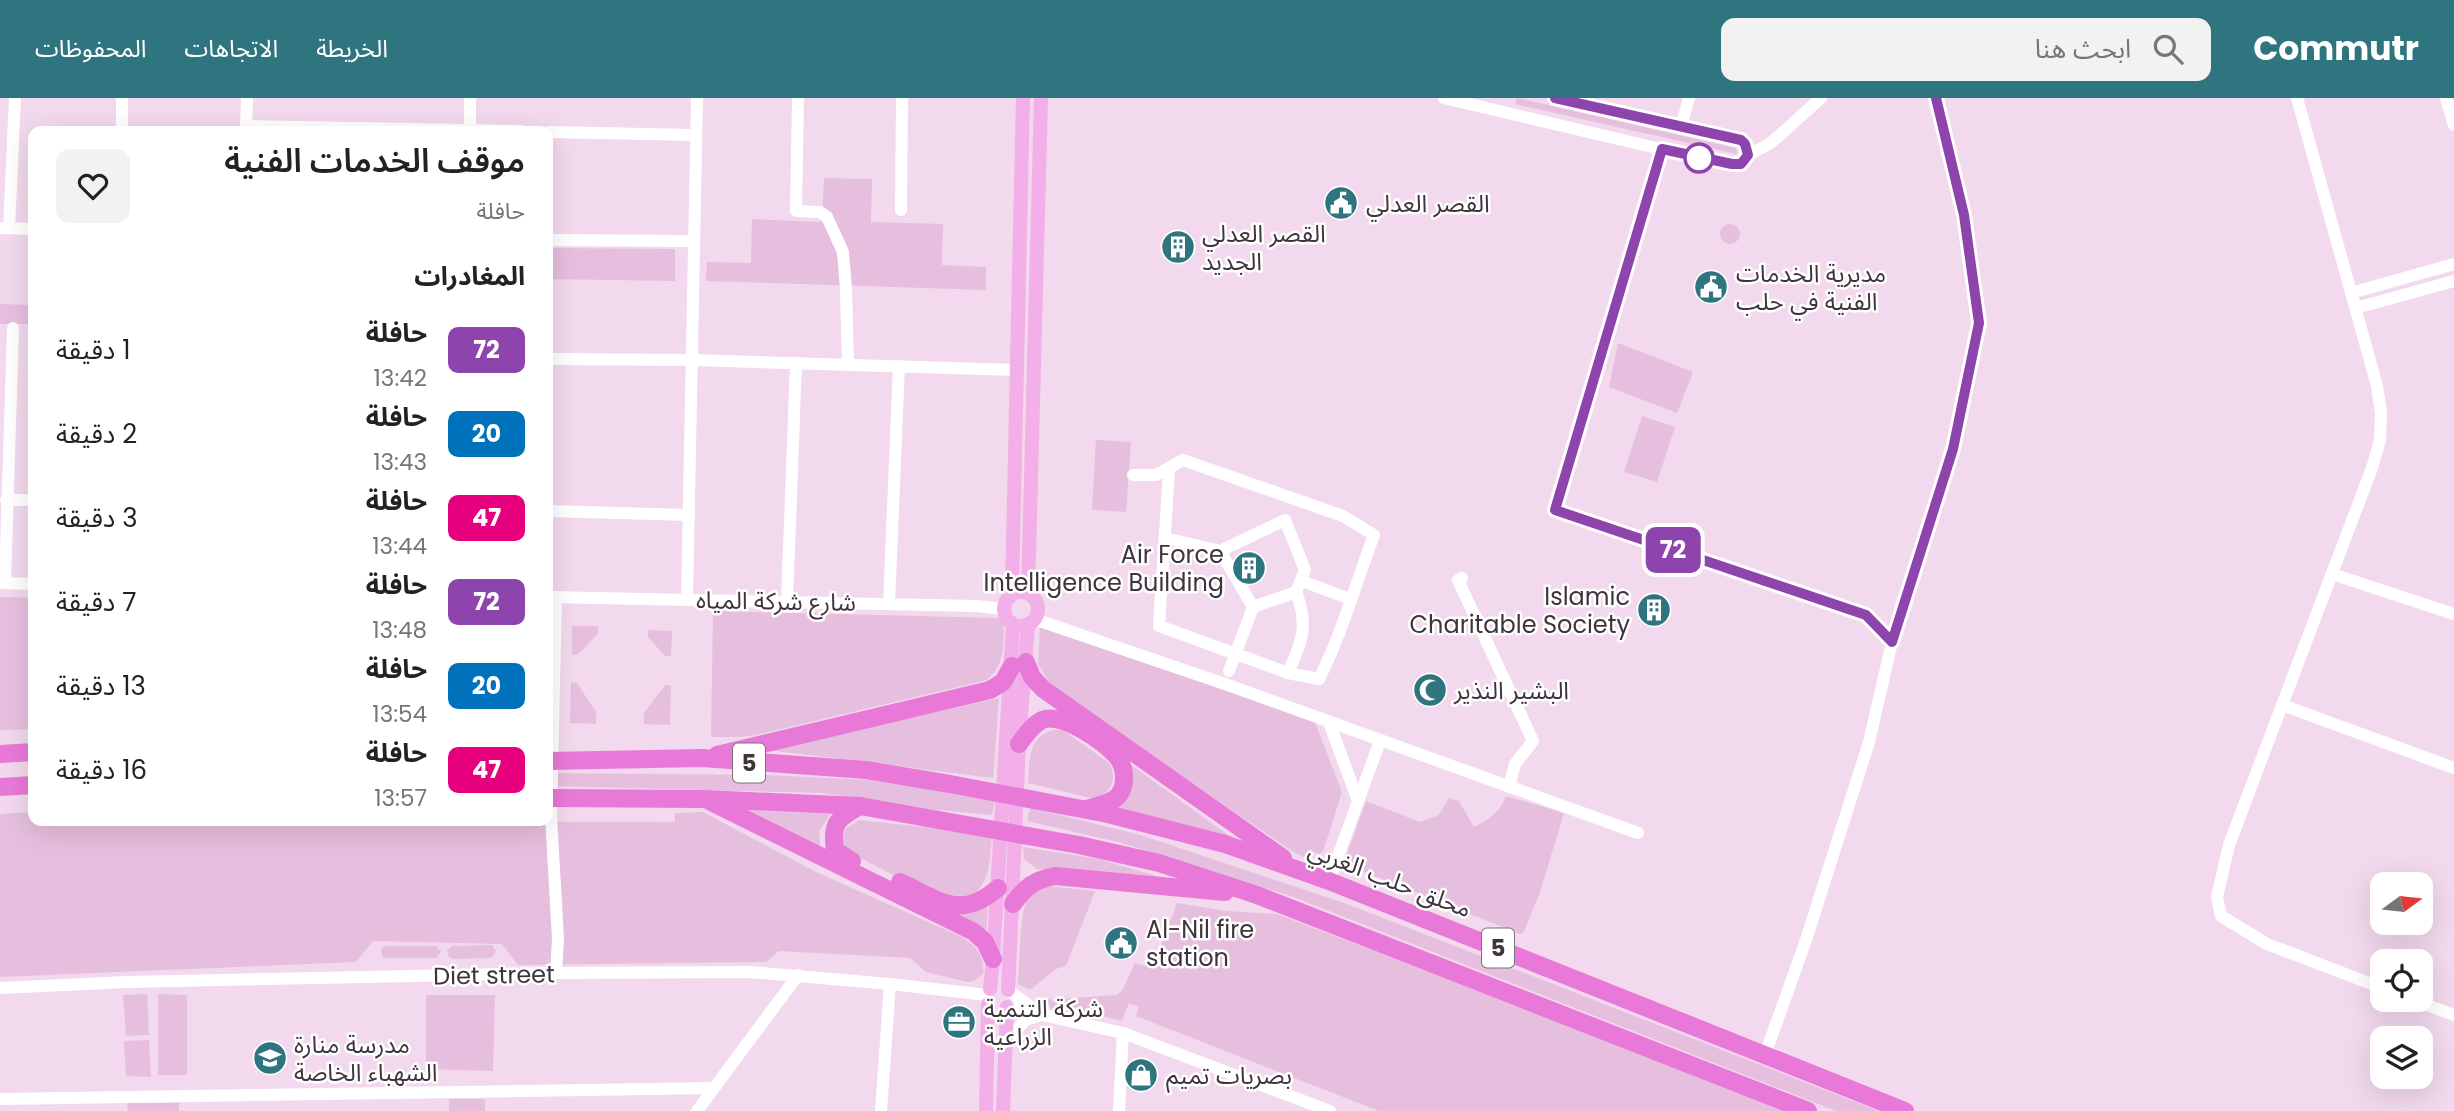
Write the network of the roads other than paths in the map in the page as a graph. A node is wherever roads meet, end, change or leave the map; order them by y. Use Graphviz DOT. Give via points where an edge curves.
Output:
graph roads {
  1 [pos="15,98"];
  2 [pos="122,98"];
  3 [pos="247,98"];
  4 [pos="470,98"];
  5 [pos="697,98"];
  6 [pos="798,98"];
  7 [pos="902,98"];
  8 [pos="1023,98"];
  9 [pos="1041,98"];
  10 [pos="1444,98"];
  11 [pos="1555,98"];
  12 [pos="1689,98"];
  13 [pos="1821,98"];
  14 [pos="1936,98"];
  15 [pos="2297,98"];
  16 [pos="2446,98"];
  17 [pos="1499,104"];
  18 [pos="2454,125"];
  19 [pos="122,126"];
  20 [pos="246,126"];
  21 [pos="470,126"];
  22 [pos="1681,127"];
  23 [pos="553,132"];
  24 [pos="695,135"];
  25 [pos="1662,149"];
  26 [pos="1748,155"];
  27 [pos="901,210"];
  28 [pos="5,228"];
  29 [pos="28,229"];
  30 [pos="553,240"];
  31 [pos="694,241"];
  32 [pos="2454,264"];
  33 [pos="2454,281"];
  34 [pos="2351,293"];
  35 [pos="2356,308"];
  36 [pos="13,328"];
  37 [pos="553,359"];
  38 [pos="692,360"];
  39 [pos="796,363"];
  40 [pos="848,365"];
  41 [pos="899,366"];
  42 [pos="1017,370"];
  43 [pos="1169,470"];
  44 [pos="1133,475"];
  45 [pos="1292,497"];
  46 [pos="6,499"];
  47 [pos="28,500"];
  48 [pos="553,511"];
  49 [pos="689,515"];
  50 [pos="1285,520"];
  51 [pos="1165,538"];
  52 [pos="1220,551"];
  53 [pos="2332,574"];
  54 [pos="1462,578"];
  55 [pos="3,583"];
  56 [pos="28,584"];
  57 [pos="1299,586"];
  58 [pos="1028,593"];
  59 [pos="553,597"];
  60 [pos="687,599"];
  61 [pos="1350,599"];
  62 [pos="787,601"];
  63 [pos="1006,602"];
  64 [pos="889,604"];
  65 [pos="1253,607"];
  66 [pos="2454,614"];
  67 [pos="1025,623"];
  68 [pos="1892,642"];
  69 [pos="1236,655"];
  70 [pos="1019,664"];
  71 [pos="1229,671"];
  72 [pos="1288,673"];
  73 [pos="2282,705"];
  74 [pos="1329,722"];
  75 [pos="1381,741"];
  76 [pos="1019,744"];
  77 [pos="28,752"];
  78 [pos="0,754"];
  79 [pos="702,758"];
  80 [pos="553,761"];
  81 [pos="2454,768"];
  82 [pos="28,785"];
  83 [pos="0,787"];
  84 [pos="1509,787"];
  85 [pos="553,798"];
  86 [pos="704,799"];
  87 [pos="1359,801"];
  88 [pos="860,806"];
  89 [pos="1083,810"];
  90 [pos="551,826"];
  91 [pos="1638,833"];
  92 [pos="1300,870"];
  93 [pos="1329,881"];
  94 [pos="998,888"];
  95 [pos="1257,895"];
  96 [pos="1013,904"];
  97 [pos="993,959"];
  98 [pos="556,973"];
  99 [pos="797,975"];
  100 [pos="2370,983"];
  101 [pos="890,984"];
  102 [pos="0,988"];
  103 [pos="1008,990"];
  104 [pos="988,996"];
  105 [pos="1007,1007"];
  106 [pos="2433,1007"];
  107 [pos="1042,1015"];
  108 [pos="2454,1015"];
  109 [pos="1123,1033"];
  110 [pos="1006,1043"];
  111 [pos="1765,1055"];
  112 [pos="713,1088"];
  113 [pos="0,1100"];
  114 [pos="697,1111"];
  115 [pos="881,1111"];
  116 [pos="986,1111"];
  117 [pos="1003,1111"];
  118 [pos="1119,1111"];
  119 [pos="1329,1111"];
  120 [pos="1808,1111"];
  121 [pos="1905,1111"];
  1 -- 28 [label="street"];
  2 -- 19 [label="street"];
  3 -- 20 [label="street"];
  4 -- 21 [label="street"];
  5 -- 24 [label="street"];
  6 -- 40 [label="street" via="796,211 827,216 843,252"];
  7 -- 27 [label="street"];
  8 -- 42 [label="main road"];
  9 -- 58 [label="main road"];
  10 -- 17 [label="street"];
  11 -- 22 [label="street"];
  12 -- 22 [label="street"];
  13 -- 26 [label="street" via="1771,143"];
  14 -- 68 [label="street" via="1964,215 1979,323 1953,449"];
  15 -- 34 [label="street"];
  16 -- 18 [label="street"];
  17 -- 25 [label="street"];
  22 -- 26 [label="street" via="1741,140"];
  23 -- 24 [label="street"];
  24 -- 31 [label="street"];
  25 -- 26 [label="street" via="1732,164 1741,164"];
  25 -- 68 [label="street" via="1555,510 1866,615"];
  28 -- 29 [label="street"];
  30 -- 31 [label="street"];
  31 -- 38 [label="street"];
  32 -- 34 [label="street"];
  33 -- 35 [label="street"];
  34 -- 35 [label="street"];
  35 -- 53 [label="street" via="2377,386 2380,440"];
  36 -- 46 [label="street"];
  37 -- 38 [label="street"];
  38 -- 39 [label="street"];
  38 -- 49 [label="street"];
  39 -- 40 [label="street"];
  39 -- 62 [label="street"];
  40 -- 41 [label="street"];
  41 -- 42 [label="street"];
  41 -- 64 [label="street"];
  42 -- 63 [label="main road" via="1012,587"];
  43 -- 44 [label="street"];
  43 -- 45 [label="street" via="1183,460"];
  43 -- 51 [label="street"];
  45 -- 50 [label="street"];
  45 -- 61 [label="street" via="1343,516 1374,535"];
  46 -- 47 [label="street"];
  46 -- 55 [label="street"];
  48 -- 49 [label="street"];
  49 -- 60 [label="street"];
  50 -- 52 [label="street"];
  50 -- 57 [label="street" via="1305,570"];
  51 -- 52 [label="street"];
  51 -- 69 [label="street" via="1159,626"];
  52 -- 65 [label="street"];
  53 -- 66 [label="street"];
  53 -- 73 [label="street"];
  54 -- 84 [label="street" via="1458,580 1532,741 1515,764"];
  55 -- 56 [label="street"];
  57 -- 61 [label="street"];
  57 -- 65 [label="street"];
  57 -- 72 [label="street" via="1304,631"];
  58 -- 63 [label="main road" via="1018,592"];
  58 -- 67 [label="main road" via="1037,605"];
  59 -- 60 [label="street, شارع شركة المياه"];
  60 -- 62 [label="street, شارع شركة المياه"];
  61 -- 72 [label="street" via="1319,679"];
  62 -- 64 [label="street, شارع شركة المياه"];
  63 -- 64 [label="street, شارع شركة المياه" via="977,606"];
  63 -- 67 [label="main road" via="1006,618"];
  65 -- 69 [label="street"];
  67 -- 70 [label="main road"];
  67 -- 74 [label="street" via="1225,684"];
  68 -- 111 [label="street" via="1869,742"];
  69 -- 71 [label="street"];
  69 -- 72 [label="street"];
  70 -- 76 [label="main road"];
  70 -- 79 [label="highway" via="990,690"];
  70 -- 92 [label="highway" via="1043,689"];
  70 -- 94 [label="main road"];
  73 -- 81 [label="street"];
  73 -- 100 [label="street" via="2229,845 2217,897 2221,916 2267,944"];
  74 -- 75 [label="street"];
  74 -- 87 [label="street"];
  75 -- 84 [label="street"];
  75 -- 87 [label="street"];
  76 -- 89 [label="highway" via="1043,719 1056,719 1068,722 1120,759 1123,789 1115,800"];
  76 -- 96 [label="main road"];
  77 -- 78 [label="highway"];
  79 -- 80 [label="highway, 5"];
  79 -- 89 [label="highway, 5" via="866,770"];
  82 -- 83 [label="highway"];
  84 -- 91 [label="street"];
  85 -- 86 [label="highway, 5"];
  86 -- 88 [label="highway, 5"];
  86 -- 97 [label="highway" via="974,932"];
  87 -- 93 [label="street"];
  88 -- 94 [label="highway" via="838,821 832,833 835,850 849,859 953,906 985,900"];
  88 -- 95 [label="highway, 5" via="1079,845 1159,863"];
  89 -- 92 [label="highway, محلق حلب الغربي / 5" via="1224,844"];
  90 -- 98 [label="street"];
  92 -- 93 [label="highway, محلق حلب الغربي / 5"];
  93 -- 111 [label="highway, محلق حلب الغربي / 5"];
  94 -- 97 [label="main road"];
  95 -- 96 [label="highway" via="1055,876 1024,888"];
  95 -- 120 [label="highway, 5"];
  96 -- 103 [label="main road"];
  97 -- 104 [label="main road"];
  98 -- 99 [label="street, Diet street"];
  98 -- 102 [label="street, Diet street"];
  99 -- 101 [label="street, Diet street"];
  99 -- 112 [label="street"];
  101 -- 104 [label="street, Diet street"];
  101 -- 115 [label="street"];
  103 -- 104 [label="main road" via="1001,986"];
  103 -- 105 [label="main road"];
  103 -- 107 [label="street"];
  104 -- 105 [label="main road" via="995,1009"];
  104 -- 116 [label="main road"];
  105 -- 107 [label="street"];
  105 -- 110 [label="main road"];
  106 -- 108 [label="street"];
  107 -- 109 [label="street"];
  107 -- 110 [label="street" via="1025,1020"];
  109 -- 118 [label="street"];
  109 -- 119 [label="street"];
  110 -- 117 [label="main road"];
  111 -- 121 [label="highway, محلق حلب الغربي / 5"];
  112 -- 113 [label="street"];
  112 -- 114 [label="street"];
}
